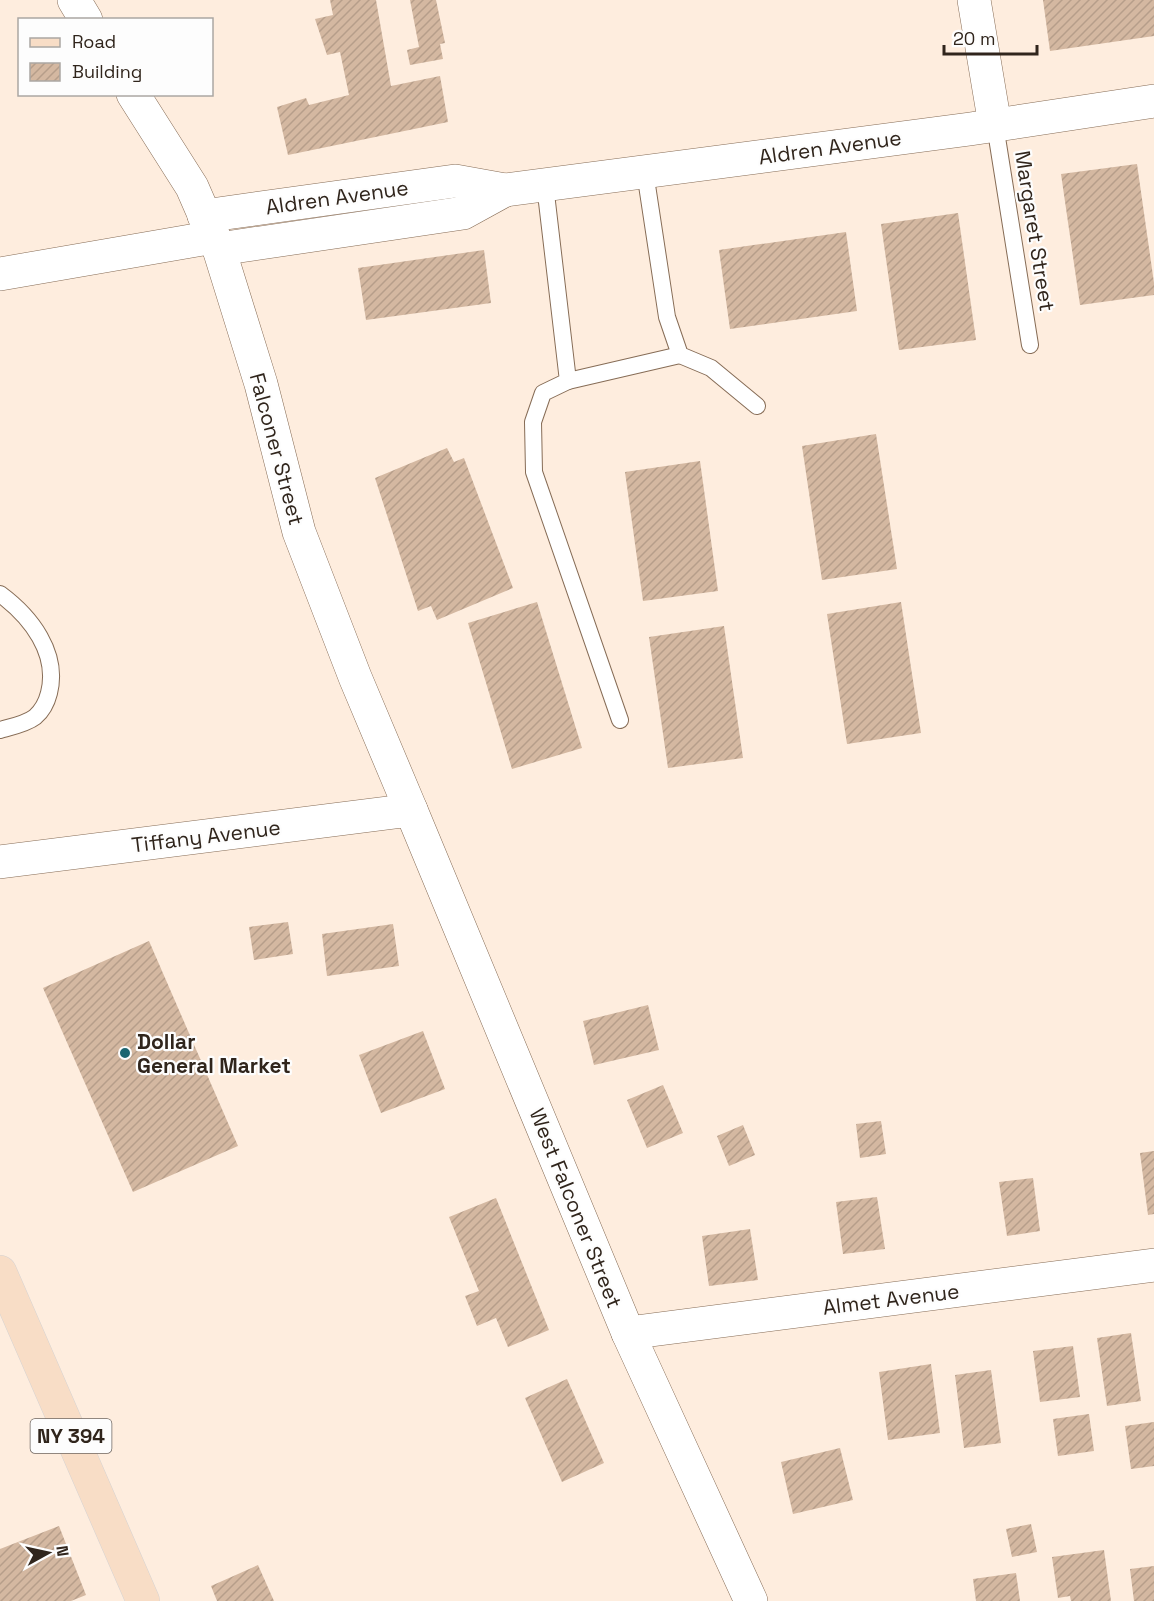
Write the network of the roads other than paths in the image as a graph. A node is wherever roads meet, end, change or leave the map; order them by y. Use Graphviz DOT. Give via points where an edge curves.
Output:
graph roads {
  1 [pos="74,0"];
  2 [pos="974,0"];
  3 [pos="85,18"];
  4 [pos="134,96"];
  5 [pos="1154,101"];
  6 [pos="995,125"];
  7 [pos="645,172"];
  8 [pos="544,185"];
  9 [pos="212,234"];
  10 [pos="0,274"];
  11 [pos="1030,345"];
  12 [pos="680,355"];
  13 [pos="568,381"];
  14 [pos="757,406"];
  15 [pos="0,594"];
  16 [pos="620,720"];
  17 [pos="0,730"];
  18 [pos="411,810"];
  19 [pos="0,862"];
  20 [pos="1154,1265"];
  21 [pos="0,1272"];
  22 [pos="628,1333"];
  23 [pos="143,1601"];
  24 [pos="751,1601"];
  1 -- 3 [label="street"];
  2 -- 6 [label="street"];
  4 -- 9 [label="street, Falconer Street" via="192,187"];
  5 -- 6 [label="street, Aldren Avenue"];
  6 -- 7 [label="street, Aldren Avenue"];
  6 -- 11 [label="lane, Margaret Street"];
  7 -- 8 [label="street, Aldren Avenue"];
  7 -- 12 [label="lane" via="667,317"];
  8 -- 9 [label="street, Aldren Avenue" via="505,190 455,181"];
  8 -- 13 [label="lane"];
  9 -- 10 [label="street, Aldren Avenue"];
  9 -- 18 [label="street, Falconer Street" via="261,384 298,532"];
  12 -- 13 [label="lane"];
  12 -- 14 [label="lane" via="711,368"];
  13 -- 16 [label="lane" via="543,393 533,422 534,472"];
  15 -- 17 [label="lane" via="27,618 45,645 52,677 47,700 35,717"];
  18 -- 19 [label="street, Tiffany Avenue"];
  18 -- 22 [label="street, West Falconer Street"];
  20 -- 22 [label="street, Almet Avenue"];
  21 -- 23 [label="main road, NY 394"];
  22 -- 24 [label="street, West Falconer Street"];
}
